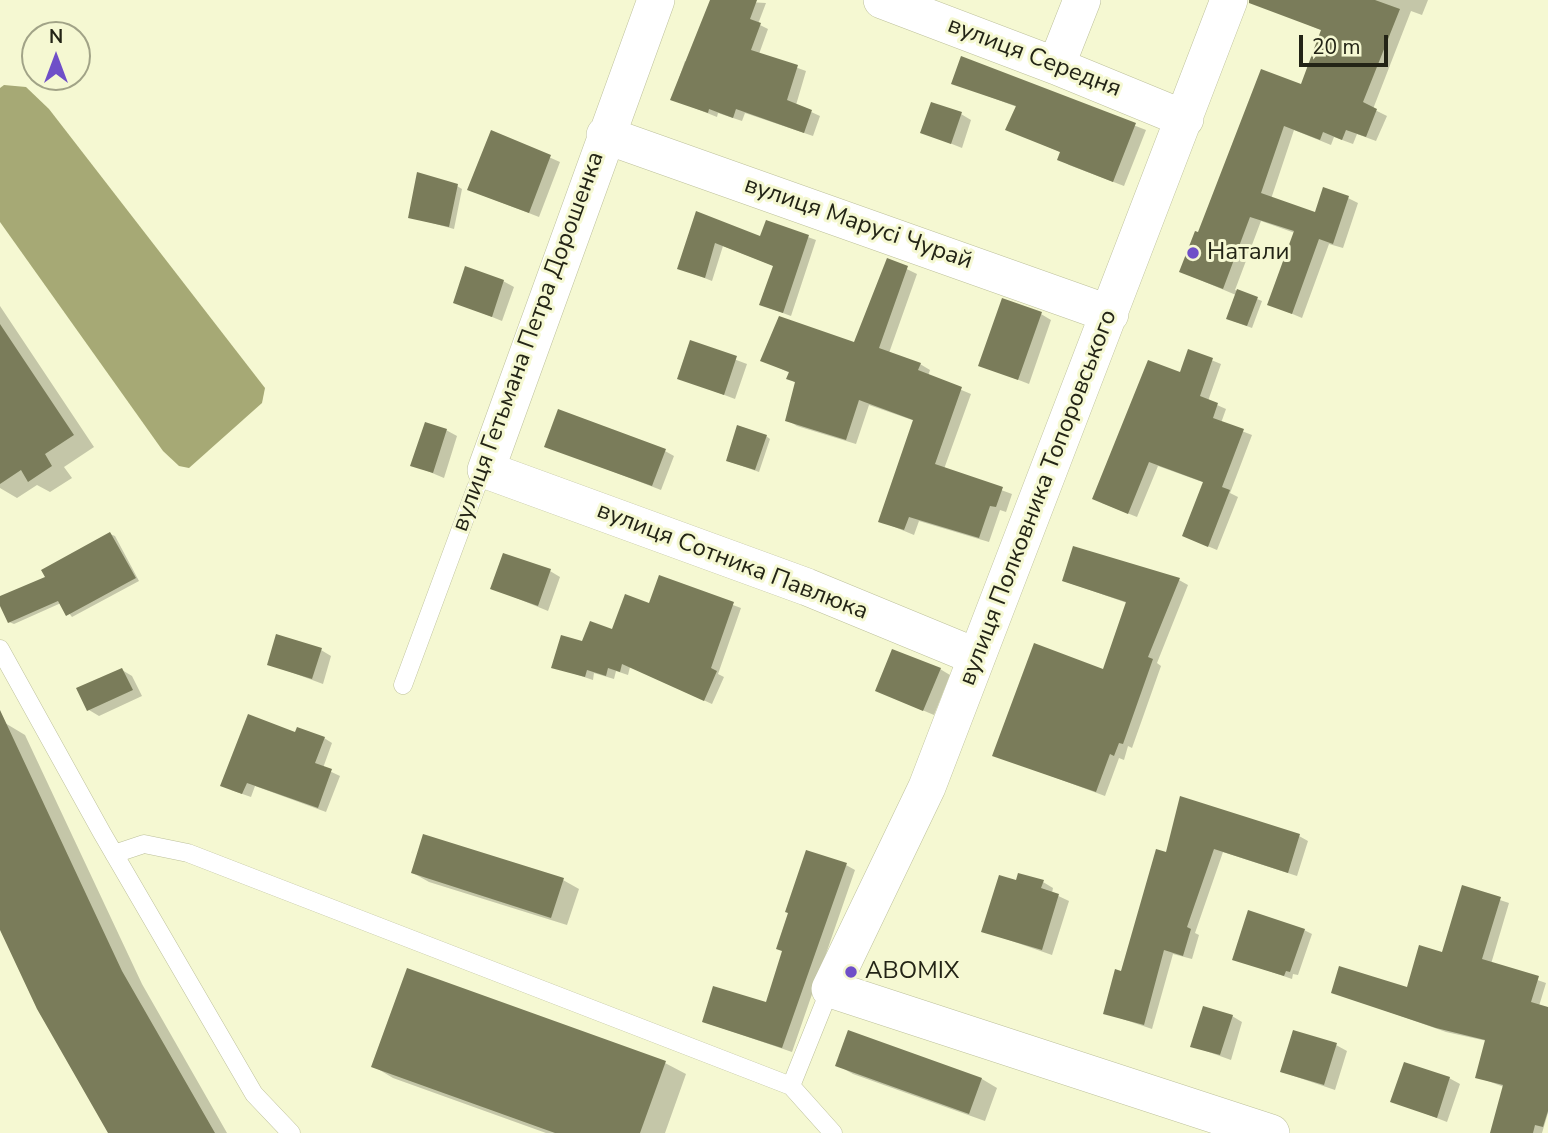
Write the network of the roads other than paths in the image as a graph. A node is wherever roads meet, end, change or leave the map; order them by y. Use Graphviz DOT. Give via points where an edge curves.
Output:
graph roads {
  1 [pos="656,0"];
  2 [pos="882,0"];
  3 [pos="1082,0"];
  4 [pos="1229,0"];
  5 [pos="1056,65"];
  6 [pos="1185,119"];
  7 [pos="605,135"];
  8 [pos="1110,314"];
  9 [pos="486,470"];
  10 [pos="0,649"];
  11 [pos="977,657"];
  12 [pos="403,685"];
  13 [pos="114,854"];
  14 [pos="830,989"];
  15 [pos="791,1086"];
  16 [pos="291,1133"];
  17 [pos="833,1133"];
  18 [pos="1270,1133"];
  1 -- 7 [label="street, вулиця Гетьмана Петра Дорошенка"];
  2 -- 5 [label="street, вулиця Середня"];
  3 -- 5 [label="street"];
  4 -- 6 [label="street, вулиця Полковника Топоровського"];
  5 -- 6 [label="street, вулиця Середня"];
  6 -- 8 [label="street, вулиця Полковника Топоровського"];
  7 -- 8 [label="street, вулиця Марусі Чурай"];
  7 -- 9 [label="street, вулиця Гетьмана Петра Дорошенка"];
  8 -- 11 [label="street, вулиця Полковника Топоровського"];
  9 -- 11 [label="street, вулиця Сотника Павлюка" via="807,587"];
  9 -- 12 [label="lane, вулиця Гетьмана Петра Дорошенка"];
  10 -- 13 [label="lane"];
  11 -- 14 [label="street, вулиця Полковника Топоровського" via="927,787"];
  13 -- 15 [label="lane" via="144,844 188,853"];
  13 -- 16 [label="lane" via="254,1094"];
  14 -- 15 [label="lane"];
  14 -- 18 [label="street"];
  15 -- 17 [label="lane"];
}
